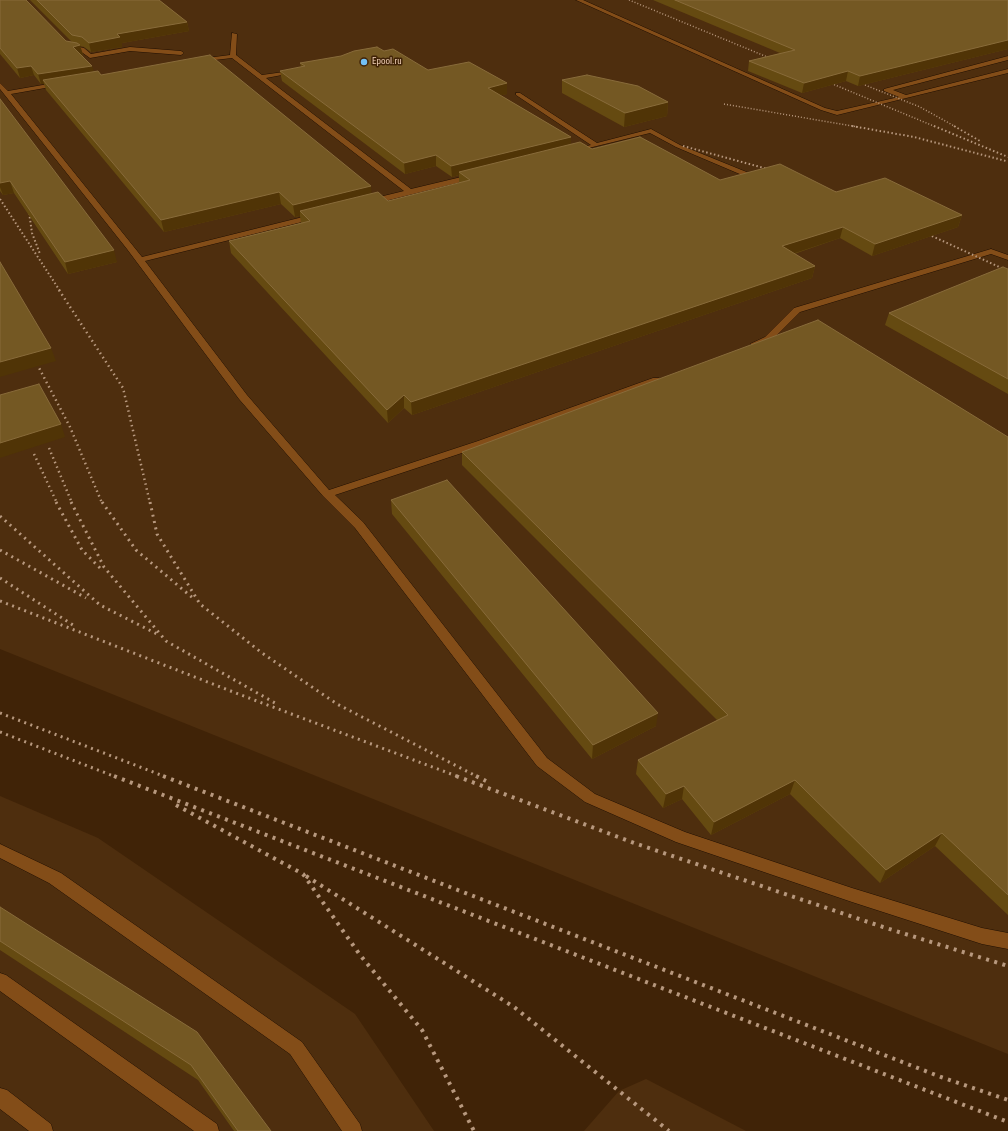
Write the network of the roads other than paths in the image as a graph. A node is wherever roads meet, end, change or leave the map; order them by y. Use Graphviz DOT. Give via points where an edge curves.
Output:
graph roads {
  1 [pos="579,0"];
  2 [pos="234,34"];
  3 [pos="62,38"];
  4 [pos="181,53"];
  5 [pos="233,56"];
  6 [pos="1008,58"];
  7 [pos="194,62"];
  8 [pos="304,70"];
  9 [pos="1008,71"];
  10 [pos="950,73"];
  11 [pos="262,77"];
  12 [pos="971,80"];
  13 [pos="69,82"];
  14 [pos="3,89"];
  15 [pos="518,94"];
  16 [pos="906,97"];
  17 [pos="596,145"];
  18 [pos="565,153"];
  19 [pos="745,173"];
  20 [pos="480,174"];
  21 [pos="410,192"];
  22 [pos="364,204"];
  23 [pos="326,214"];
  24 [pos="1008,258"];
  25 [pos="140,260"];
  26 [pos="746,347"];
  27 [pos="665,376"];
  28 [pos="327,494"];
  29 [pos="0,851"];
  30 [pos="1008,941"];
  31 [pos="0,981"];
  32 [pos="0,1096"];
  33 [pos="44,1131"];
  34 [pos="210,1131"];
  35 [pos="353,1131"];
  1 -- 16 [label="lane" via="837,113"];
  2 -- 5 [label="lane"];
  3 -- 4 [label="lane" via="72,48 82,49 90,56 130,49"];
  5 -- 7 [label="lane"];
  5 -- 11 [label="lane"];
  6 -- 10 [label="lane"];
  8 -- 11 [label="lane"];
  9 -- 12 [label="lane"];
  10 -- 12 [label="lane"];
  10 -- 16 [label="lane" via="886,90"];
  11 -- 21 [label="lane"];
  12 -- 16 [label="lane"];
  13 -- 14 [label="lane"];
  14 -- 25 [label="lane"];
  15 -- 17 [label="lane"];
  17 -- 18 [label="lane"];
  17 -- 19 [label="lane" via="654,129 678,146"];
  20 -- 21 [label="lane"];
  21 -- 22 [label="lane"];
  23 -- 25 [label="lane"];
  24 -- 26 [label="lane" via="991,251 798,310 768,339"];
  25 -- 28 [label="lane" via="243,396"];
  27 -- 28 [label="lane" via="482,443"];
  28 -- 30 [label="lane" via="359,525 542,762 590,798 696,842 982,936"];
  29 -- 35 [label="lane" via="55,878 296,1048"];
  31 -- 34 [label="lane"];
  32 -- 33 [label="lane"];
}
